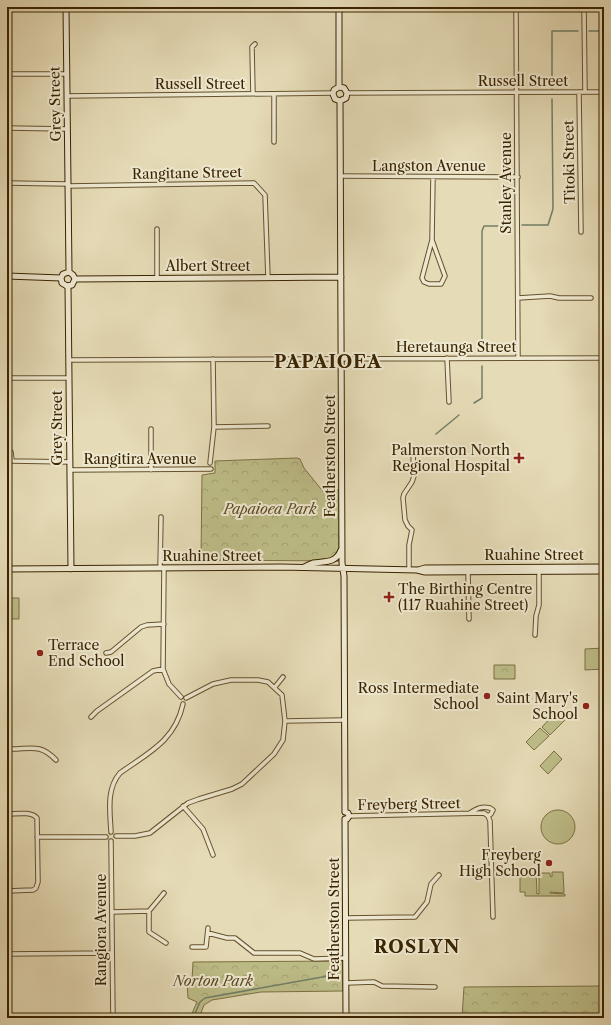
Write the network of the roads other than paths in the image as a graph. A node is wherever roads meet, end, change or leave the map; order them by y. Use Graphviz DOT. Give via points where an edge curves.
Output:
graph roads {
  1 [pos="66,7"];
  2 [pos="339,7"];
  3 [pos="516,7"];
  4 [pos="584,7"];
  5 [pos="255,44"];
  6 [pos="7,74"];
  7 [pos="66,74"];
  8 [pos="339,87"];
  9 [pos="579,92"];
  10 [pos="585,92"];
  11 [pos="604,92"];
  12 [pos="347,93"];
  13 [pos="517,93"];
  14 [pos="253,94"];
  15 [pos="333,94"];
  16 [pos="274,95"];
  17 [pos="67,96"];
  18 [pos="340,101"];
  19 [pos="7,128"];
  20 [pos="68,129"];
  21 [pos="274,142"];
  22 [pos="340,176"];
  23 [pos="433,177"];
  24 [pos="518,177"];
  25 [pos="7,183"];
  26 [pos="68,185"];
  27 [pos="156,230"];
  28 [pos="581,232"];
  29 [pos="432,240"];
  30 [pos="69,272"];
  31 [pos="7,276"];
  32 [pos="341,277"];
  33 [pos="61,278"];
  34 [pos="157,278"];
  35 [pos="268,278"];
  36 [pos="74,279"];
  37 [pos="68,286"];
  38 [pos="518,298"];
  39 [pos="591,298"];
  40 [pos="448,358"];
  41 [pos="518,358"];
  42 [pos="604,358"];
  43 [pos="213,359"];
  44 [pos="342,359"];
  45 [pos="69,360"];
  46 [pos="7,378"];
  47 [pos="69,378"];
  48 [pos="449,402"];
  49 [pos="214,426"];
  50 [pos="268,426"];
  51 [pos="151,429"];
  52 [pos="11,452"];
  53 [pos="420,453"];
  54 [pos="70,462"];
  55 [pos="210,463"];
  56 [pos="211,469"];
  57 [pos="70,470"];
  58 [pos="151,470"];
  59 [pos="8,512"];
  60 [pos="161,517"];
  61 [pos="342,547"];
  62 [pos="604,567"];
  63 [pos="162,568"];
  64 [pos="302,568"];
  65 [pos="8,569"];
  66 [pos="71,569"];
  67 [pos="343,569"];
  68 [pos="539,569"];
  69 [pos="409,570"];
  70 [pos="417,570"];
  71 [pos="604,571"];
  72 [pos="468,572"];
  73 [pos="469,619"];
  74 [pos="164,624"];
  75 [pos="534,635"];
  76 [pos="106,653"];
  77 [pos="163,669"];
  78 [pos="283,677"];
  79 [pos="275,687"];
  80 [pos="181,698"];
  81 [pos="186,698"];
  82 [pos="183,704"];
  83 [pos="91,717"];
  84 [pos="344,720"];
  85 [pos="285,721"];
  86 [pos="8,749"];
  87 [pos="56,760"];
  88 [pos="183,806"];
  89 [pos="7,814"];
  90 [pos="469,814"];
  91 [pos="346,816"];
  92 [pos="488,816"];
  93 [pos="111,832"];
  94 [pos="116,836"];
  95 [pos="37,837"];
  96 [pos="106,837"];
  97 [pos="111,841"];
  98 [pos="213,855"];
  99 [pos="439,875"];
  100 [pos="7,891"];
  101 [pos="164,893"];
  102 [pos="149,911"];
  103 [pos="112,912"];
  104 [pos="493,917"];
  105 [pos="346,918"];
  106 [pos="208,928"];
  107 [pos="208,933"];
  108 [pos="166,943"];
  109 [pos="192,947"];
  110 [pos="112,953"];
  111 [pos="7,954"];
  112 [pos="346,958"];
  113 [pos="346,983"];
  114 [pos="435,987"];
  115 [pos="112,1018"];
  116 [pos="346,1018"];
  1 -- 7 [label="main road, Grey Street"];
  2 -- 8 [label="main road"];
  3 -- 13 [label="street, Stanley Avenue"];
  4 -- 10 [label="street"];
  5 -- 14 [label="street" via="252,47"];
  6 -- 7 [label="street"];
  7 -- 17 [label="main road, Grey Street"];
  8 -- 12 [label="main road" via="344,88"];
  8 -- 15 [label="main road" via="335,88"];
  9 -- 10 [label="street, Russell Street"];
  9 -- 13 [label="street, Russell Street"];
  9 -- 28 [label="street, Titoki Street"];
  10 -- 11 [label="street, Russell Street"];
  12 -- 13 [label="street, Russell Street"];
  12 -- 18 [label="main road" via="346,98"];
  13 -- 24 [label="street, Stanley Avenue"];
  14 -- 16 [label="street, Russell Street"];
  14 -- 17 [label="street, Russell Street"];
  15 -- 16 [label="street, Russell Street"];
  15 -- 18 [label="main road" via="335,99"];
  16 -- 21 [label="street"];
  17 -- 20 [label="main road, Grey Street"];
  18 -- 22 [label="main road, Featherston Street"];
  19 -- 20 [label="street"];
  20 -- 26 [label="main road, Grey Street"];
  22 -- 23 [label="street, Langston Avenue"];
  22 -- 32 [label="main road, Featherston Street"];
  23 -- 24 [label="street, Langston Avenue"];
  23 -- 29 [label="street"];
  24 -- 38 [label="street, Stanley Avenue"];
  25 -- 26 [label="street, Rangitane Street"];
  26 -- 30 [label="main road, Grey Street"];
  26 -- 35 [label="street, Rangitane Street" via="254,183 266,195"];
  27 -- 34 [label="street"];
  29 -- 29 [label="street" via="422,278 429,284 442,284 445,276"];
  30 -- 33 [label="main road"];
  30 -- 36 [label="main road"];
  31 -- 33 [label="main road"];
  32 -- 35 [label="main road, Albert Street"];
  32 -- 44 [label="main road, Featherston Street"];
  33 -- 37 [label="main road" via="62,283"];
  34 -- 35 [label="main road, Albert Street"];
  34 -- 36 [label="main road, Albert Street"];
  36 -- 37 [label="main road" via="73,284"];
  37 -- 45 [label="main road, Grey Street"];
  38 -- 39 [label="street"];
  38 -- 41 [label="street, Stanley Avenue"];
  40 -- 41 [label="street, Heretaunga Street"];
  40 -- 44 [label="street, Heretaunga Street"];
  40 -- 48 [label="street"];
  41 -- 42 [label="street, Heretaunga Street"];
  43 -- 44 [label="street, Heretaunga Street"];
  43 -- 45 [label="street, Heretaunga Street"];
  43 -- 49 [label="street"];
  44 -- 61 [label="main road, Featherston Street"];
  45 -- 47 [label="main road, Grey Street"];
  46 -- 47 [label="street"];
  47 -- 54 [label="main road, Grey Street"];
  49 -- 50 [label="street"];
  49 -- 55 [label="street"];
  51 -- 58 [label="street"];
  52 -- 54 [label="street" via="12,461"];
  53 -- 69 [label="street" via="413,454 414,476 403,498 405,520 412,530"];
  54 -- 57 [label="main road, Grey Street"];
  56 -- 58 [label="street, Rangitira Avenue"];
  57 -- 58 [label="street, Rangitira Avenue"];
  57 -- 66 [label="main road, Grey Street"];
  59 -- 65 [label="street"];
  60 -- 63 [label="street"];
  61 -- 64 [label="main road" via="332,561"];
  61 -- 67 [label="main road, Featherston Street"];
  62 -- 68 [label="main road, Ruahine Street"];
  63 -- 64 [label="main road, Ruahine Street"];
  63 -- 66 [label="main road, Ruahine Street"];
  63 -- 74 [label="street"];
  64 -- 67 [label="main road, Ruahine Street"];
  65 -- 66 [label="main road, Ruahine Street"];
  67 -- 69 [label="main road, Ruahine Street"];
  67 -- 84 [label="main road, Featherston Street"];
  68 -- 70 [label="main road, Ruahine Street"];
  68 -- 71 [label="main road, Ruahine Street"];
  68 -- 72 [label="main road, Ruahine Street"];
  68 -- 75 [label="street" via="539,605"];
  69 -- 70 [label="main road, Ruahine Street"];
  70 -- 72 [label="main road, Ruahine Street"];
  72 -- 73 [label="street"];
  74 -- 76 [label="street" via="141,627 111,652"];
  74 -- 77 [label="street"];
  77 -- 80 [label="street" via="169,684"];
  77 -- 83 [label="street" via="153,671"];
  78 -- 79 [label="street"];
  79 -- 81 [label="street" via="258,680 225,680"];
  79 -- 85 [label="street" via="282,695"];
  80 -- 81 [label="street"];
  80 -- 82 [label="street"];
  81 -- 82 [label="street"];
  82 -- 93 [label="street" via="164,741 115,778 111,791"];
  84 -- 85 [label="street"];
  84 -- 91 [label="main road, Featherston Street"];
  85 -- 88 [label="street" via="283,740 274,754 242,784"];
  86 -- 87 [label="street" via="42,749"];
  88 -- 94 [label="street" via="150,833"];
  88 -- 98 [label="street" via="203,830"];
  89 -- 95 [label="street" via="35,816 38,821"];
  90 -- 91 [label="street, Freyberg Street"];
  90 -- 92 [label="street, Freyberg Street" via="484,813"];
  90 -- 92 [label="street, Freyberg Street" via="484,807 493,810"];
  91 -- 105 [label="main road, Featherston Street"];
  92 -- 104 [label="street, Freyberg Street"];
  93 -- 94 [label="street"];
  93 -- 96 [label="street"];
  94 -- 97 [label="street"];
  95 -- 96 [label="street"];
  95 -- 100 [label="street" via="36,888 30,891"];
  96 -- 97 [label="street"];
  97 -- 103 [label="street, Rangiora Avenue"];
  99 -- 105 [label="street" via="431,884 427,902 415,917"];
  101 -- 102 [label="street"];
  102 -- 103 [label="street"];
  102 -- 108 [label="street" via="149,932"];
  103 -- 110 [label="street, Rangiora Avenue"];
  105 -- 112 [label="main road, Featherston Street"];
  106 -- 107 [label="street"];
  107 -- 109 [label="street" via="206,947"];
  107 -- 112 [label="street" via="235,938 254,952 300,953 314,958"];
  110 -- 111 [label="street"];
  110 -- 115 [label="street, Rangiora Avenue"];
  112 -- 113 [label="main road, Featherston Street"];
  113 -- 114 [label="street" via="374,982 382,986"];
  113 -- 116 [label="main road, Featherston Street"];
}
